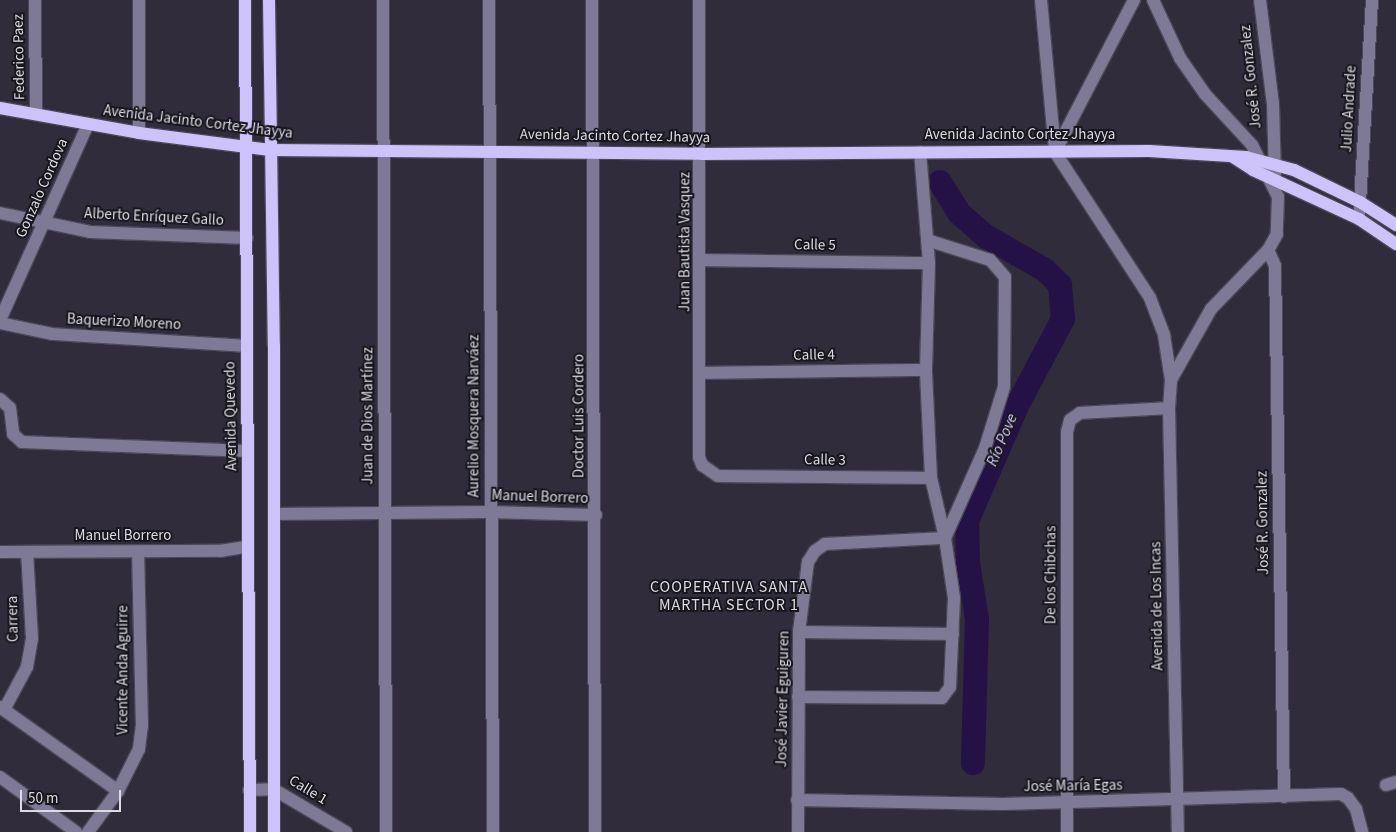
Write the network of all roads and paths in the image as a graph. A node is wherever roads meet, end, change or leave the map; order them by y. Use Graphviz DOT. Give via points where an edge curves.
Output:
graph roads {
  1 [pos="35,0"];
  2 [pos="139,0"];
  3 [pos="245,0"];
  4 [pos="270,0"];
  5 [pos="383,0"];
  6 [pos="489,0"];
  7 [pos="592,0"];
  8 [pos="699,0"];
  9 [pos="1041,0"];
  10 [pos="1134,0"];
  11 [pos="1153,0"];
  12 [pos="1260,0"];
  13 [pos="1372,0"];
  14 [pos="0,108"];
  15 [pos="36,114"];
  16 [pos="88,124"];
  17 [pos="139,133"];
  18 [pos="246,148"];
  19 [pos="270,150"];
  20 [pos="492,151"];
  21 [pos="593,151"];
  22 [pos="925,151"];
  23 [pos="1055,152"];
  24 [pos="384,153"];
  25 [pos="702,154"];
  26 [pos="1232,157"];
  27 [pos="1260,158"];
  28 [pos="1274,163"];
  29 [pos="1272,179"];
  30 [pos="1360,202"];
  31 [pos="0,213"];
  32 [pos="1359,219"];
  33 [pos="45,222"];
  34 [pos="1396,225"];
  35 [pos="248,238"];
  36 [pos="927,240"];
  37 [pos="1396,244"];
  38 [pos="1268,250"];
  39 [pos="701,260"];
  40 [pos="929,264"];
  41 [pos="0,322"];
  42 [pos="246,346"];
  43 [pos="926,370"];
  44 [pos="702,373"];
  45 [pos="1172,380"];
  46 [pos="0,399"];
  47 [pos="1169,408"];
  48 [pos="248,451"];
  49 [pos="718,476"];
  50 [pos="931,478"];
  51 [pos="489,512"];
  52 [pos="274,514"];
  53 [pos="385,514"];
  54 [pos="596,515"];
  55 [pos="946,538"];
  56 [pos="246,547"];
  57 [pos="0,552"];
  58 [pos="27,552"];
  59 [pos="138,553"];
  60 [pos="799,632"];
  61 [pos="953,634"];
  62 [pos="798,697"];
  63 [pos="2,708"];
  64 [pos="0,777"];
  65 [pos="273,789"];
  66 [pos="249,790"];
  67 [pos="118,791"];
  68 [pos="1284,797"];
  69 [pos="797,800"];
  70 [pos="1178,800"];
  71 [pos="1067,802"];
  72 [pos="76,832"];
  73 [pos="88,832"];
  74 [pos="250,832"];
  75 [pos="274,832"];
  76 [pos="346,832"];
  77 [pos="386,832"];
  78 [pos="492,832"];
  79 [pos="595,832"];
  80 [pos="798,832"];
  81 [pos="1067,832"];
  82 [pos="1178,832"];
  83 [pos="1362,832"];
  1 -- 15 [label="street, Federico Paez"];
  2 -- 17 [label="street"];
  3 -- 18 [label="main road, Avenida Quevedo"];
  4 -- 19 [label="main road"];
  5 -- 24 [label="street, Juan de Dios Martínez"];
  6 -- 20 [label="street, Aurelio Mosquera Narváez"];
  7 -- 21 [label="street, Doctor Luis Cordero"];
  8 -- 25 [label="street, Juan Bautista Vasquez"];
  9 -- 23 [label="street"];
  10 -- 23 [label="street"];
  11 -- 27 [label="street, Avenida de Los Incas" via="1168,36 1194,79"];
  12 -- 28 [label="street, José R. Gonzalez" via="1273,104"];
  13 -- 30 [label="street, Julio Andrade"];
  14 -- 15 [label="main road, Avenida Jacinto Cortez Jhayya"];
  15 -- 16 [label="main road, Avenida Jacinto Cortez Jhayya"];
  16 -- 17 [label="main road, Avenida Jacinto Cortez Jhayya"];
  16 -- 33 [label="street, Gonzalo Cordova"];
  17 -- 18 [label="main road, Avenida Jacinto Cortez Jhayya"];
  18 -- 19 [label="main road, Avenida Jacinto Cortez Jhayya"];
  18 -- 35 [label="main road, Avenida Quevedo"];
  19 -- 24 [label="main road, Avenida Jacinto Cortez Jhayya"];
  19 -- 52 [label="main road" via="274,260"];
  20 -- 21 [label="main road, Avenida Jacinto Cortez Jhayya"];
  20 -- 24 [label="main road, Avenida Jacinto Cortez Jhayya"];
  20 -- 51 [label="street, Aurelio Mosquera Narváez"];
  21 -- 25 [label="main road, Avenida Jacinto Cortez Jhayya"];
  21 -- 54 [label="street, Doctor Luis Cordero"];
  22 -- 23 [label="main road, Avenida Jacinto Cortez Jhayya"];
  22 -- 25 [label="main road, Avenida Jacinto Cortez Jhayya"];
  22 -- 36 [label="street"];
  23 -- 26 [label="main road, Avenida Jacinto Cortez Jhayya" via="1148,151"];
  23 -- 45 [label="street, Avenida de Los Incas" via="1147,291 1164,335"];
  24 -- 53 [label="street, Juan de Dios Martínez"];
  25 -- 39 [label="street, Juan Bautista Vasquez"];
  26 -- 27 [label="main road, Avenida Jacinto Cortez Jhayya"];
  26 -- 29 [label="main road, Avenida Jacinto Cortez Jhayya"];
  27 -- 28 [label="main road, Avenida Jacinto Cortez Jhayya"];
  27 -- 29 [label="street, Avenida de Los Incas"];
  28 -- 29 [label="street, José R. Gonzalez"];
  28 -- 30 [label="main road, Avenida Jacinto Cortez Jhayya"];
  29 -- 32 [label="main road, Avenida Jacinto Cortez Jhayya"];
  29 -- 38 [label="street, Avenida de Los Incas" via="1278,197 1279,217 1277,234"];
  30 -- 32 [label="street, Julio Andrade"];
  30 -- 34 [label="main road, Avenida Jacinto Cortez Jhayya"];
  31 -- 33 [label="street, Alberto Enríquez Gallo"];
  32 -- 37 [label="main road, Avenida Jacinto Cortez Jhayya"];
  33 -- 35 [label="street, Alberto Enríquez Gallo" via="90,232"];
  33 -- 41 [label="street, Gonzalo Cordova"];
  35 -- 42 [label="main road, Avenida Quevedo"];
  36 -- 40 [label="street"];
  36 -- 55 [label="street" via="990,260 1005,277 1007,290 1004,388 985,448"];
  38 -- 45 [label="street, Avenida de Los Incas" via="1211,309"];
  38 -- 68 [label="street, José R. Gonzalez" via="1275,266"];
  39 -- 40 [label="street, Calle 5"];
  39 -- 44 [label="street, Juan Bautista Vasquez"];
  40 -- 43 [label="street"];
  41 -- 42 [label="street, Baquerizo Moreno" via="52,334"];
  42 -- 48 [label="main road, Avenida Quevedo"];
  43 -- 44 [label="street, Calle 4"];
  43 -- 50 [label="street"];
  44 -- 49 [label="street, Juan Bautista Vasquez" via="699,457 709,472"];
  45 -- 47 [label="street, Avenida de Los Incas"];
  46 -- 48 [label="street" via="10,408 12,434 22,442"];
  47 -- 70 [label="street, Avenida de Los Incas"];
  47 -- 71 [label="street, De los Chibchas" via="1080,413 1070,420 1067,432"];
  48 -- 56 [label="main road, Avenida Quevedo"];
  49 -- 50 [label="street, Calle 3"];
  50 -- 55 [label="street"];
  51 -- 53 [label="street, Manuel Borrero"];
  51 -- 54 [label="street, Manuel Borrero"];
  51 -- 78 [label="street, Aurelio Mosquera Narváez"];
  52 -- 53 [label="street, Manuel Borrero"];
  52 -- 65 [label="main road"];
  53 -- 77 [label="street, Juan de Dios Martínez"];
  54 -- 79 [label="street, Doctor Luis Cordero"];
  55 -- 60 [label="street, José Javier Eguiguren" via="825,544 814,551 808,562"];
  55 -- 61 [label="street" via="954,598"];
  56 -- 59 [label="street, Manuel Borrero" via="220,551"];
  56 -- 66 [label="main road, Avenida Quevedo"];
  57 -- 58 [label="street, Manuel Borrero"];
  58 -- 59 [label="street, Manuel Borrero"];
  58 -- 63 [label="street, Carrera" via="32,638 26,667"];
  59 -- 67 [label="street, Vicente Anda Aguirre" via="142,726 139,749"];
  60 -- 61 [label="street"];
  60 -- 62 [label="street, José Javier Eguiguren"];
  61 -- 62 [label="street" via="950,687 942,698"];
  62 -- 69 [label="street, José Javier Eguiguren"];
  63 -- 67 [label="street"];
  64 -- 72 [label="street"];
  65 -- 66 [label="street, Calle 1"];
  65 -- 75 [label="main road"];
  65 -- 76 [label="street, Calle 1"];
  66 -- 74 [label="main road, Avenida Quevedo"];
  67 -- 73 [label="street, Vicente Anda Aguirre"];
  68 -- 70 [label="street, José María Egas"];
  68 -- 83 [label="street, José María Egas" via="1337,794 1348,798 1356,809"];
  69 -- 71 [label="street, José María Egas" via="957,804"];
  69 -- 80 [label="street, José Javier Eguiguren"];
  70 -- 71 [label="street, José María Egas"];
  70 -- 82 [label="street, Avenida de Los Incas"];
  71 -- 81 [label="street, De los Chibchas"];
}
